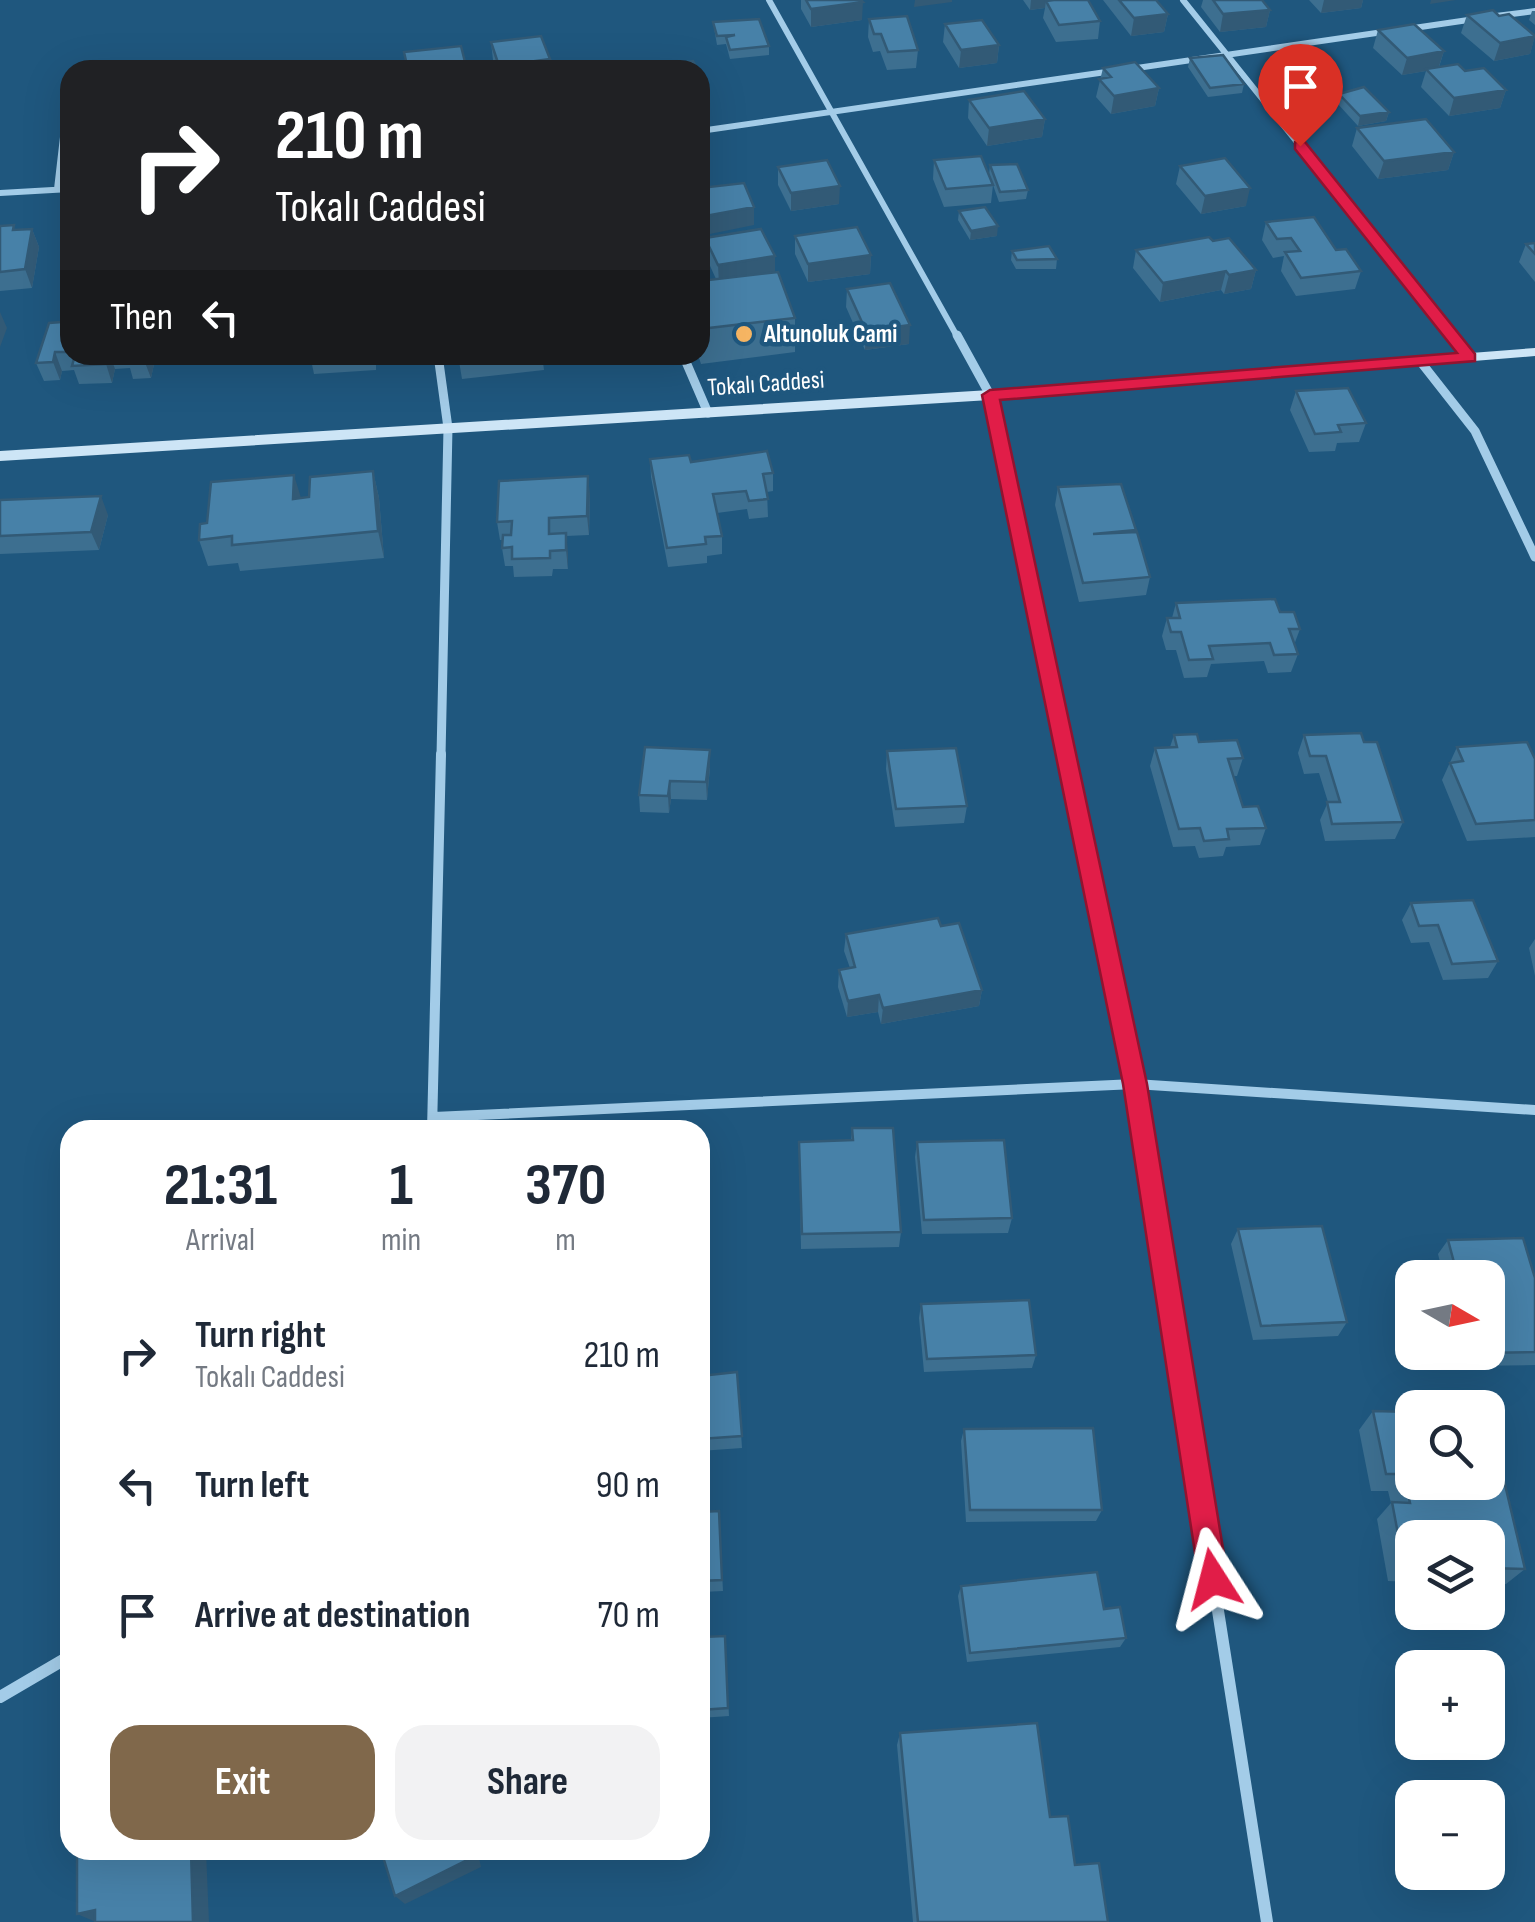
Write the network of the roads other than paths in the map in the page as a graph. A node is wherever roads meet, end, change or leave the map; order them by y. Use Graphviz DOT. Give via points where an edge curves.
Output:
graph roads {
  1 [pos="769,0"];
  2 [pos="1183,0"];
  3 [pos="1535,10"];
  4 [pos="1227,55"];
  5 [pos="832,112"];
  6 [pos="710,129"];
  7 [pos="60,163"];
  8 [pos="57,189"];
  9 [pos="0,192"];
  10 [pos="1535,352"];
  11 [pos="1469,357"];
  12 [pos="1420,361"];
  13 [pos="439,365"];
  14 [pos="687,365"];
  15 [pos="990,395"];
  16 [pos="708,413"];
  17 [pos="448,428"];
  18 [pos="0,456"];
  19 [pos="1535,557"];
  20 [pos="1135,1084"];
  21 [pos="1535,1110"];
  22 [pos="433,1120"];
  23 [pos="503,1120"];
  24 [pos="60,1662"];
  25 [pos="0,1697"];
  26 [pos="1267,1922"];
  1 -- 5 [label="street"];
  2 -- 4 [label="street"];
  3 -- 4 [label="street"];
  4 -- 5 [label="street"];
  4 -- 11 [label="street"];
  5 -- 6 [label="street"];
  5 -- 15 [label="street"];
  7 -- 8 [label="street"];
  8 -- 9 [label="street"];
  10 -- 11 [label="street, Tokalı Caddesi"];
  11 -- 12 [label="street, Tokalı Caddesi"];
  12 -- 15 [label="street, Tokalı Caddesi"];
  12 -- 19 [label="street" via="1475,432"];
  13 -- 17 [label="street"];
  14 -- 16 [label="street"];
  15 -- 16 [label="street, Tokalı Caddesi"];
  15 -- 20 [label="street"];
  16 -- 17 [label="street, Tokalı Caddesi"];
  17 -- 18 [label="street, Tokalı Caddesi"];
  17 -- 22 [label="street"];
  20 -- 21 [label="street"];
  20 -- 23 [label="street"];
  20 -- 26 [label="street"];
  24 -- 25 [label="street"];
}
